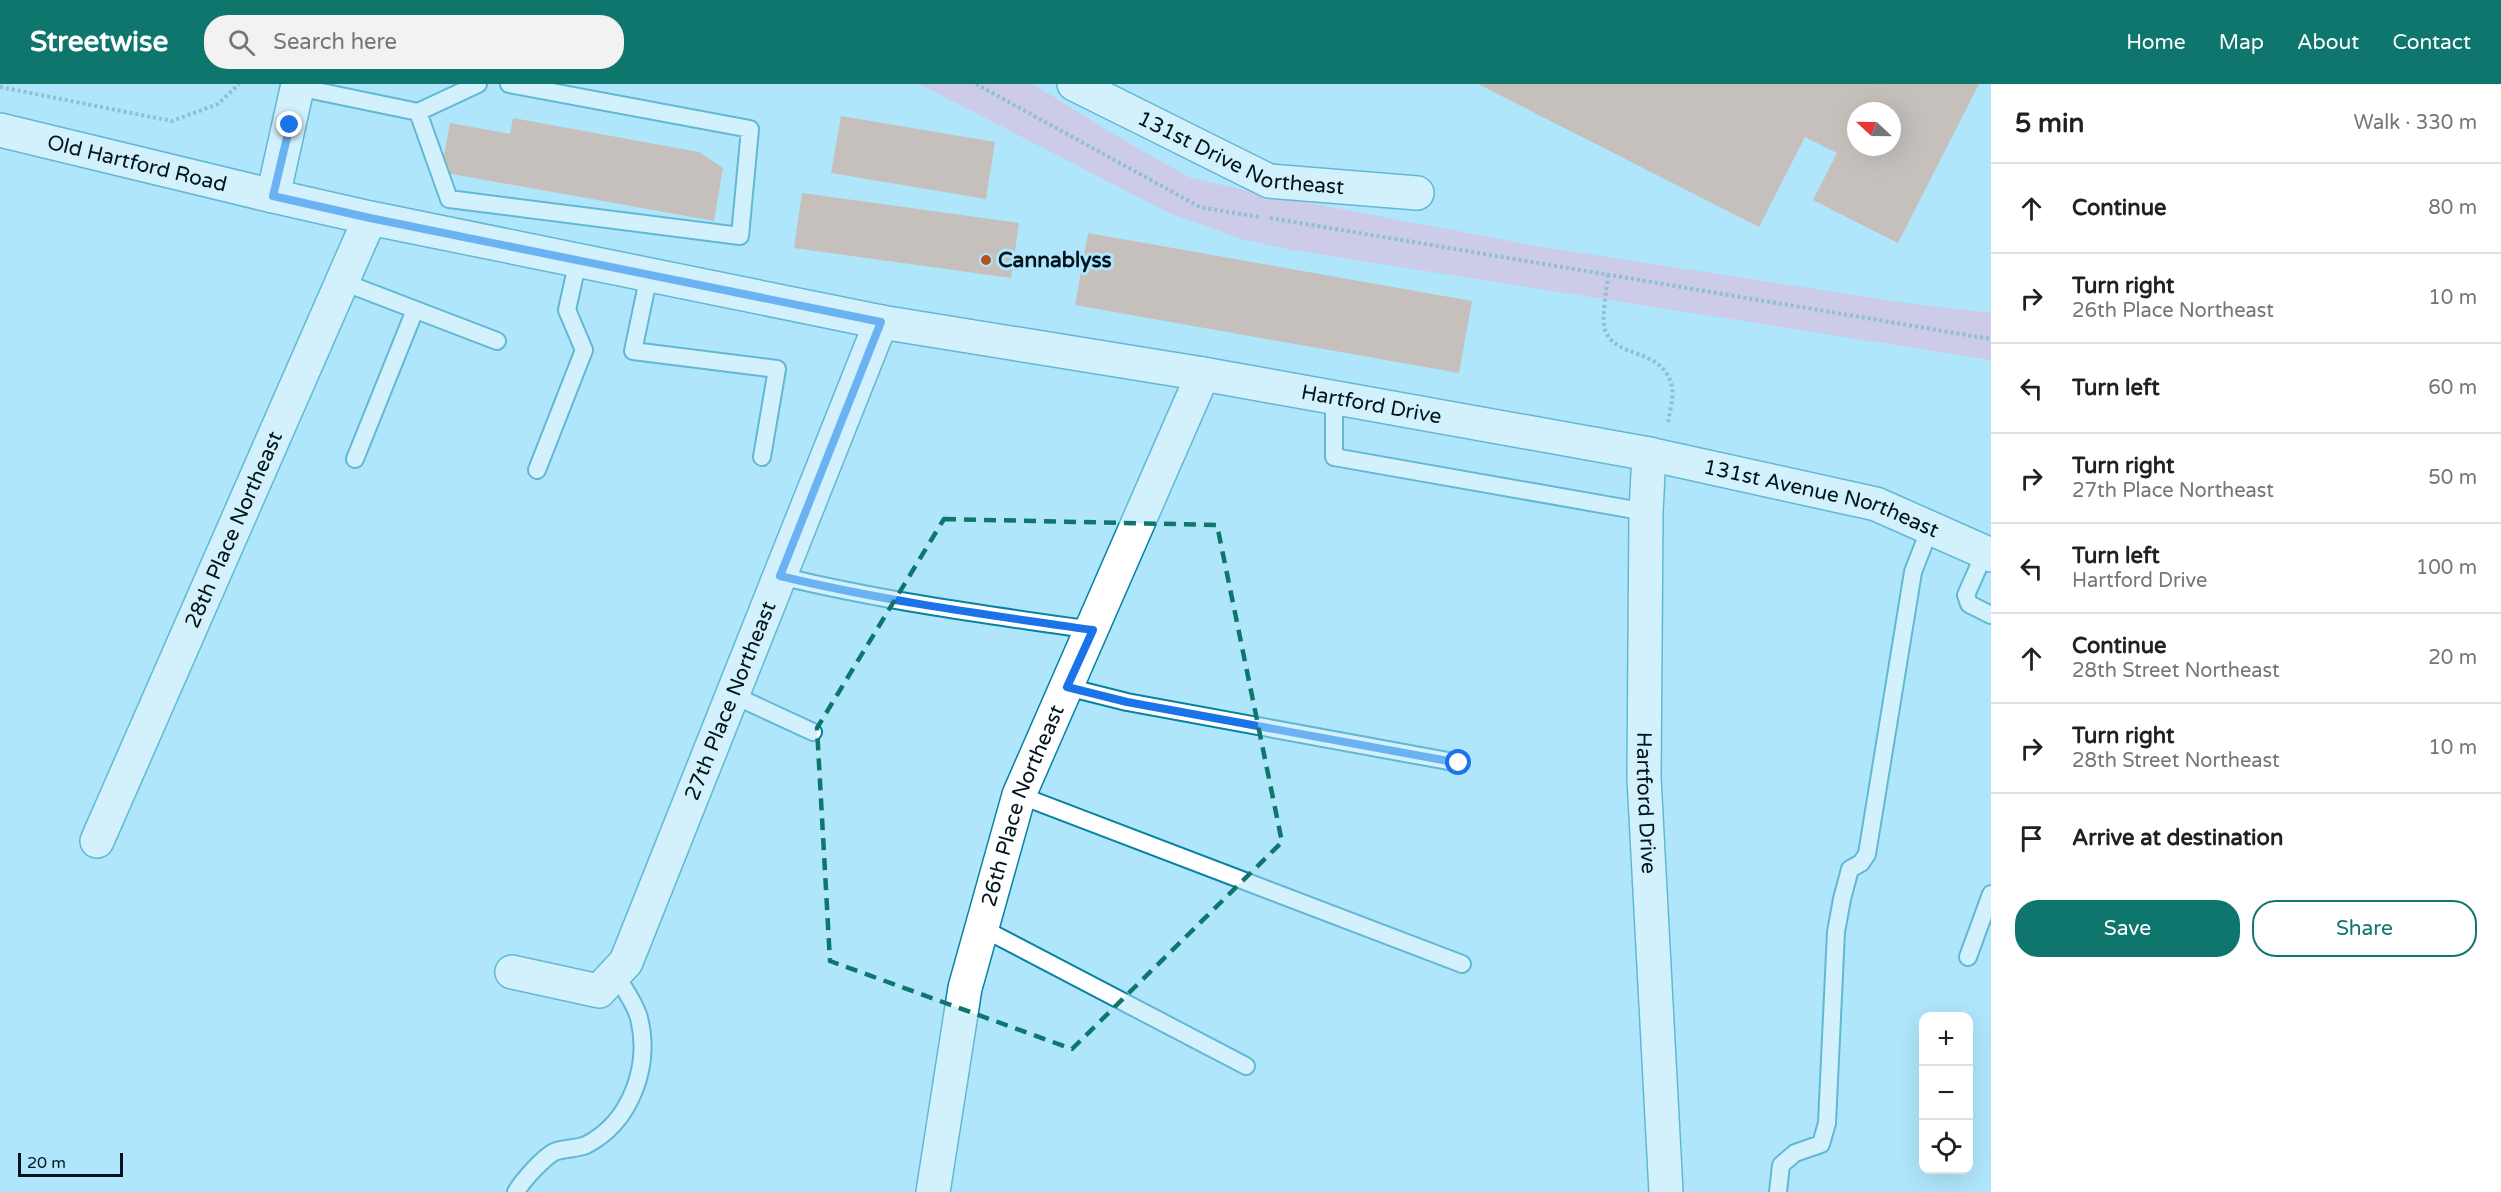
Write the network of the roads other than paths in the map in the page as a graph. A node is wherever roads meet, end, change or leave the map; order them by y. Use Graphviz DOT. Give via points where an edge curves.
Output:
graph roads {
  1 [pos="478,84"];
  2 [pos="509,84"];
  3 [pos="1074,84"];
  4 [pos="298,85"];
  5 [pos="418,112"];
  6 [pos="0,130"];
  7 [pos="1417,193"];
  8 [pos="273,196"];
  9 [pos="370,218"];
  10 [pos="578,260"];
  11 [pos="650,275"];
  12 [pos="343,282"];
  13 [pos="415,310"];
  14 [pos="881,322"];
  15 [pos="497,341"];
  16 [pos="1203,374"];
  17 [pos="1334,397"];
  18 [pos="1649,454"];
  19 [pos="762,457"];
  20 [pos="355,459"];
  21 [pos="537,470"];
  22 [pos="1646,512"];
  23 [pos="1930,528"];
  24 [pos="1988,554"];
  25 [pos="780,576"];
  26 [pos="1991,615"];
  27 [pos="1093,630"];
  28 [pos="1067,687"];
  29 [pos="733,695"];
  30 [pos="813,732"];
  31 [pos="1459,763"];
  32 [pos="1019,795"];
  33 [pos="97,842"];
  34 [pos="1991,894"];
  35 [pos="982,928"];
  36 [pos="1968,957"];
  37 [pos="1462,964"];
  38 [pos="512,972"];
  39 [pos="615,974"];
  40 [pos="1246,1065"];
  41 [pos="516,1192"];
  42 [pos="933,1192"];
  43 [pos="1666,1192"];
  44 [pos="1778,1192"];
  1 -- 5 [label="lane"];
  2 -- 5 [label="lane" via="750,129 740,236 449,199"];
  3 -- 7 [label="street, 131st Drive Northeast" via="1269,181"];
  4 -- 5 [label="lane"];
  4 -- 8 [label="street"];
  6 -- 8 [label="street, Old Hartford Road"];
  8 -- 9 [label="street, Old Hartford Road"];
  9 -- 10 [label="street, Hartford Drive"];
  9 -- 12 [label="street, 28th Place Northeast"];
  10 -- 11 [label="street, Hartford Drive"];
  10 -- 21 [label="lane" via="567,309 584,350"];
  11 -- 14 [label="street, Hartford Drive"];
  11 -- 19 [label="lane" via="633,351 777,369"];
  12 -- 13 [label="lane"];
  12 -- 33 [label="street, 28th Place Northeast"];
  13 -- 15 [label="lane"];
  13 -- 20 [label="lane"];
  14 -- 16 [label="street, Hartford Drive"];
  14 -- 25 [label="street, 27th Place Northeast"];
  16 -- 17 [label="street, Hartford Drive"];
  16 -- 27 [label="street, 26th Place Northeast"];
  17 -- 18 [label="street, Hartford Drive"];
  17 -- 22 [label="lane" via="1334,457"];
  18 -- 22 [label="street, Hartford Drive"];
  18 -- 23 [label="street, 131st Avenue Northeast" via="1876,504"];
  22 -- 43 [label="street, Hartford Drive" via="1644,778"];
  23 -- 24 [label="street, 131st Avenue Northeast"];
  23 -- 44 [label="lane" via="1913,572 1867,854 1862,863 1850,869 1836,932 1827,1123 1821,1144 1795,1153 1781,1165"];
  24 -- 26 [label="lane" via="1966,595 1970,604"];
  25 -- 27 [label="lane" via="940,609"];
  25 -- 29 [label="street, 27th Place Northeast"];
  27 -- 28 [label="street, 26th Place Northeast"];
  28 -- 31 [label="lane" via="1127,702"];
  28 -- 32 [label="street, 26th Place Northeast"];
  29 -- 30 [label="lane"];
  29 -- 39 [label="street, 27th Place Northeast" via="626,962"];
  32 -- 35 [label="street, 26th Place Northeast"];
  32 -- 37 [label="lane"];
  34 -- 36 [label="lane"];
  35 -- 40 [label="lane"];
  35 -- 42 [label="street, 26th Place Northeast" via="965,988"];
  38 -- 39 [label="street, 27th Place Northeast" via="599,991"];
  39 -- 41 [label="lane" via="639,1017 644,1062 626,1109 607,1130 585,1145 554,1152 523,1180"];
}
